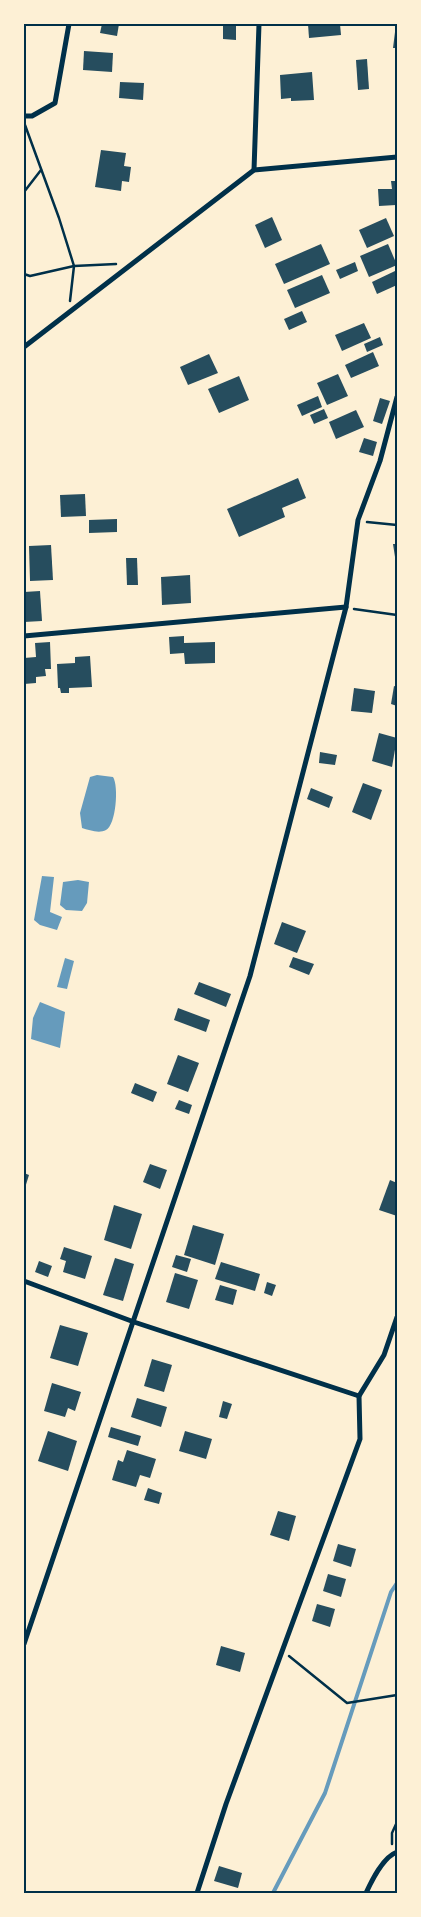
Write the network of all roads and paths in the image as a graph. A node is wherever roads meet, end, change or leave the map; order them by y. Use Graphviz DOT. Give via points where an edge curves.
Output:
graph roads {
  1 [pos="69,24"];
  2 [pos="259,24"];
  3 [pos="24,116"];
  4 [pos="24,123"];
  5 [pos="397,157"];
  6 [pos="41,170"];
  7 [pos="254,170"];
  8 [pos="24,192"];
  9 [pos="133,264"];
  10 [pos="74,266"];
  11 [pos="24,274"];
  12 [pos="69,312"];
  13 [pos="24,347"];
  14 [pos="397,397"];
  15 [pos="358,520"];
  16 [pos="397,525"];
  17 [pos="346,607"];
  18 [pos="397,615"];
  19 [pos="24,636"];
  20 [pos="24,1281"];
  21 [pos="397,1317"];
  22 [pos="134,1322"];
  23 [pos="359,1396"];
  24 [pos="24,1644"];
  25 [pos="281,1650"];
  26 [pos="397,1695"];
  27 [pos="397,1822"];
  28 [pos="394,1853"];
  29 [pos="197,1893"];
  30 [pos="366,1893"];
  1 -- 3 [label="street" via="55,103 32,116"];
  2 -- 7 [label="street"];
  4 -- 6 [label="path"];
  5 -- 7 [label="street"];
  6 -- 8 [label="path"];
  6 -- 10 [label="path"];
  7 -- 9 [label="street"];
  9 -- 10 [label="path"];
  9 -- 12 [label="street"];
  10 -- 11 [label="path" via="30,276"];
  10 -- 12 [label="path"];
  12 -- 13 [label="street"];
  14 -- 15 [label="street" via="380,461"];
  15 -- 16 [label="path"];
  15 -- 17 [label="street"];
  17 -- 18 [label="path"];
  17 -- 19 [label="street"];
  17 -- 22 [label="street" via="250,976"];
  20 -- 22 [label="street"];
  21 -- 23 [label="street" via="384,1355"];
  22 -- 23 [label="street"];
  22 -- 24 [label="street"];
  23 -- 25 [label="street" via="360,1439"];
  25 -- 26 [label="path" via="347,1703"];
  25 -- 29 [label="street"];
  27 -- 28 [label="path" via="392,1833"];
  28 -- 30 [label="street"];
}
